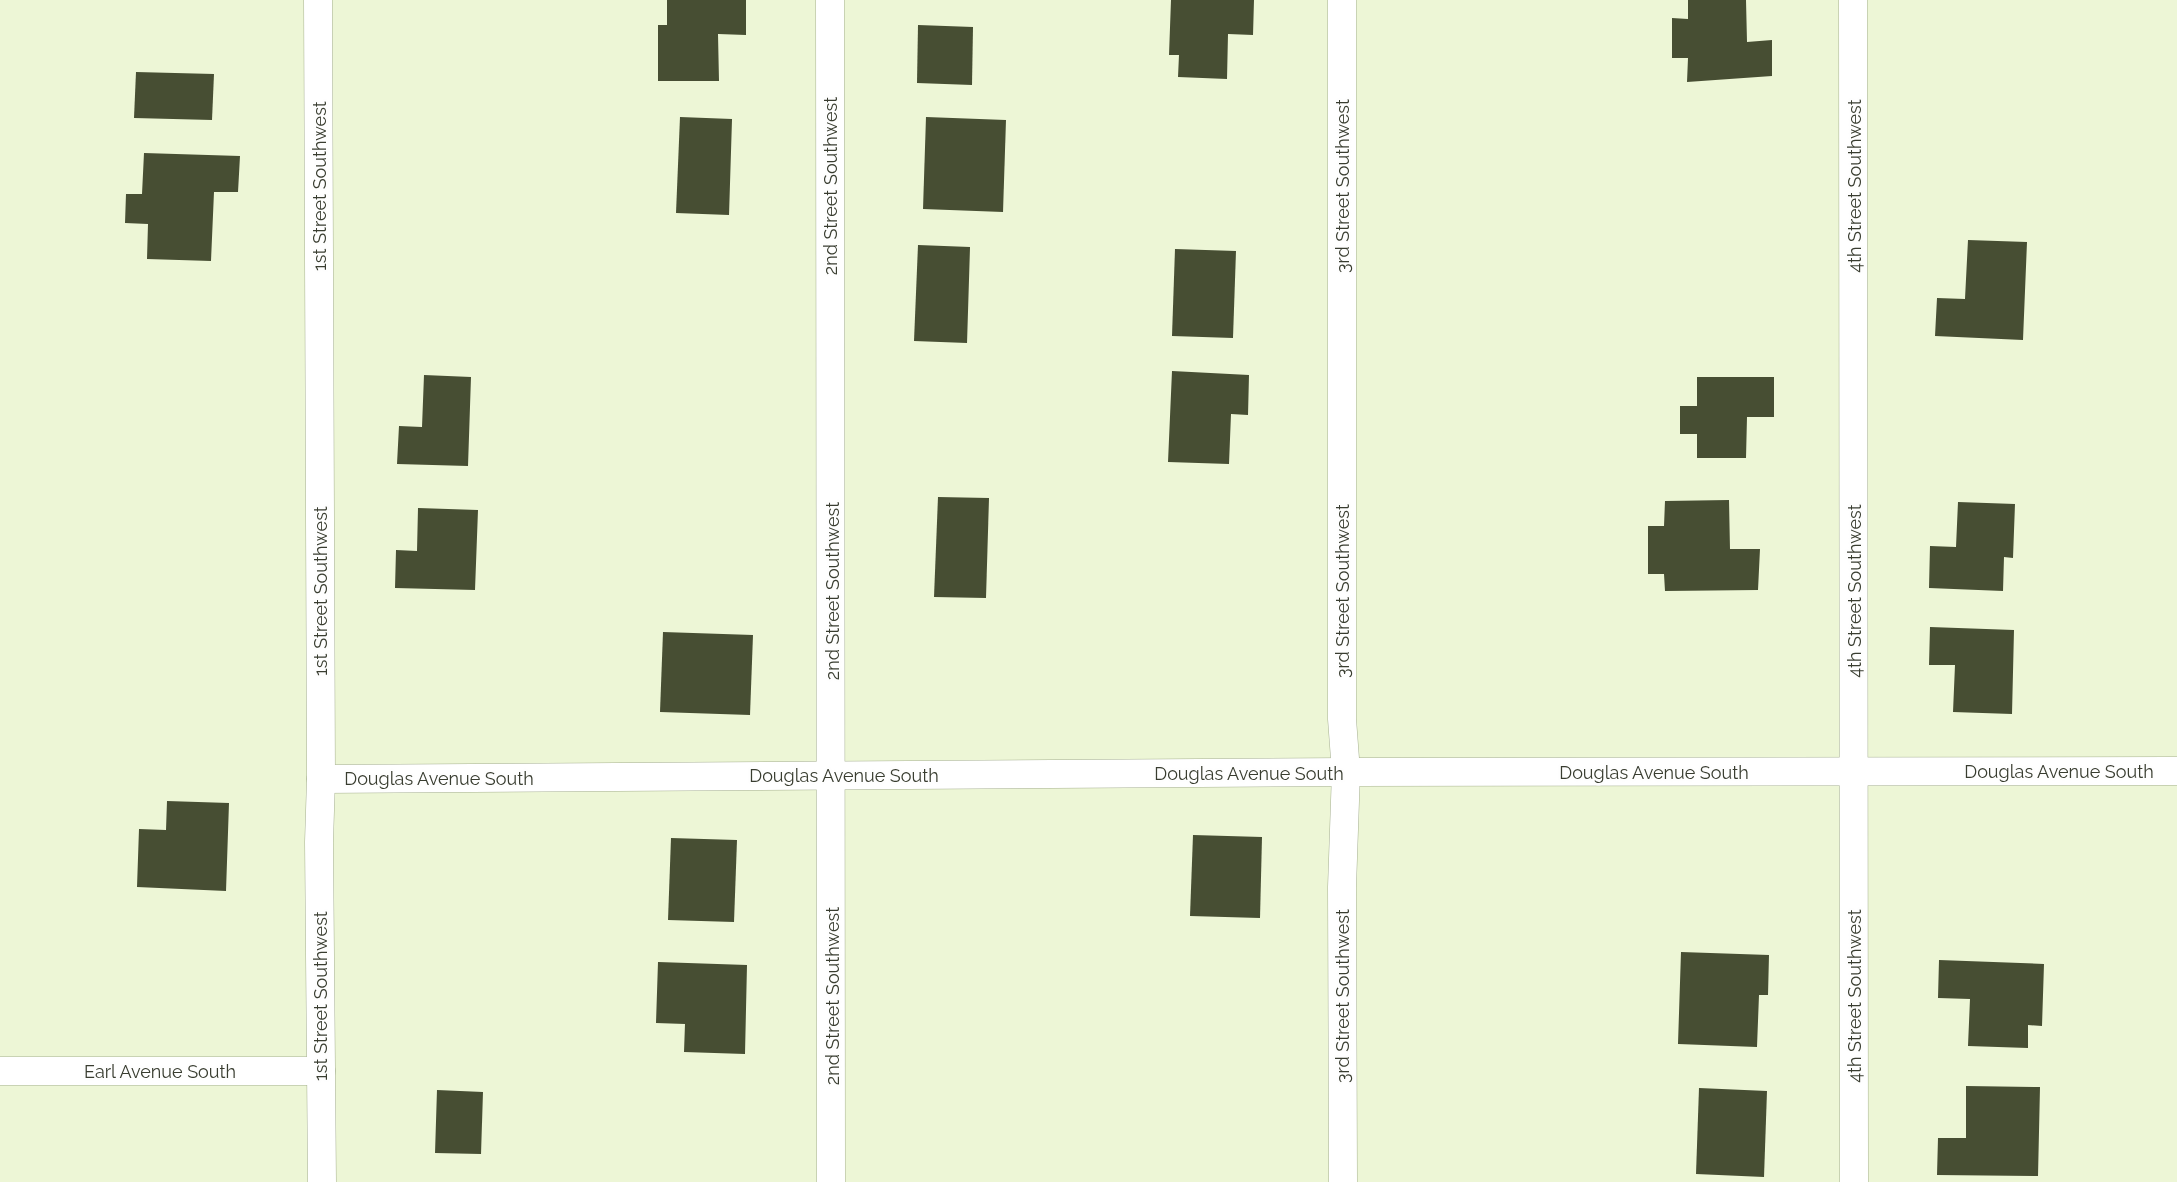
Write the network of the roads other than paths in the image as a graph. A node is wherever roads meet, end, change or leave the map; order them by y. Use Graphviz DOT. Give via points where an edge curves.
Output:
graph roads {
  1 [pos="318,0"];
  2 [pos="830,0"];
  3 [pos="1342,0"];
  4 [pos="1854,0"];
  5 [pos="2177,770"];
  6 [pos="1346,772"];
  7 [pos="1854,772"];
  8 [pos="832,775"];
  9 [pos="321,779"];
  10 [pos="0,1071"];
  11 [pos="321,1071"];
  12 [pos="322,1182"];
  13 [pos="832,1182"];
  14 [pos="1343,1182"];
  15 [pos="1854,1182"];
  1 -- 9 [label="street, 1st Street Southwest"];
  2 -- 8 [label="street, 2nd Street Southwest"];
  3 -- 6 [label="street, 3rd Street Southwest" via="1342,719"];
  4 -- 7 [label="street, 4th Street Southwest"];
  5 -- 7 [label="street, Douglas Avenue South"];
  6 -- 7 [label="street, Douglas Avenue South"];
  6 -- 8 [label="street, Douglas Avenue South"];
  6 -- 14 [label="street, 3rd Street Southwest" via="1342,887"];
  7 -- 15 [label="street, 4th Street Southwest"];
  8 -- 9 [label="street, Douglas Avenue South"];
  8 -- 13 [label="street, 2nd Street Southwest"];
  9 -- 11 [label="street, 1st Street Southwest"];
  10 -- 11 [label="street, Earl Avenue South"];
  11 -- 12 [label="street, 1st Street Southwest"];
}
